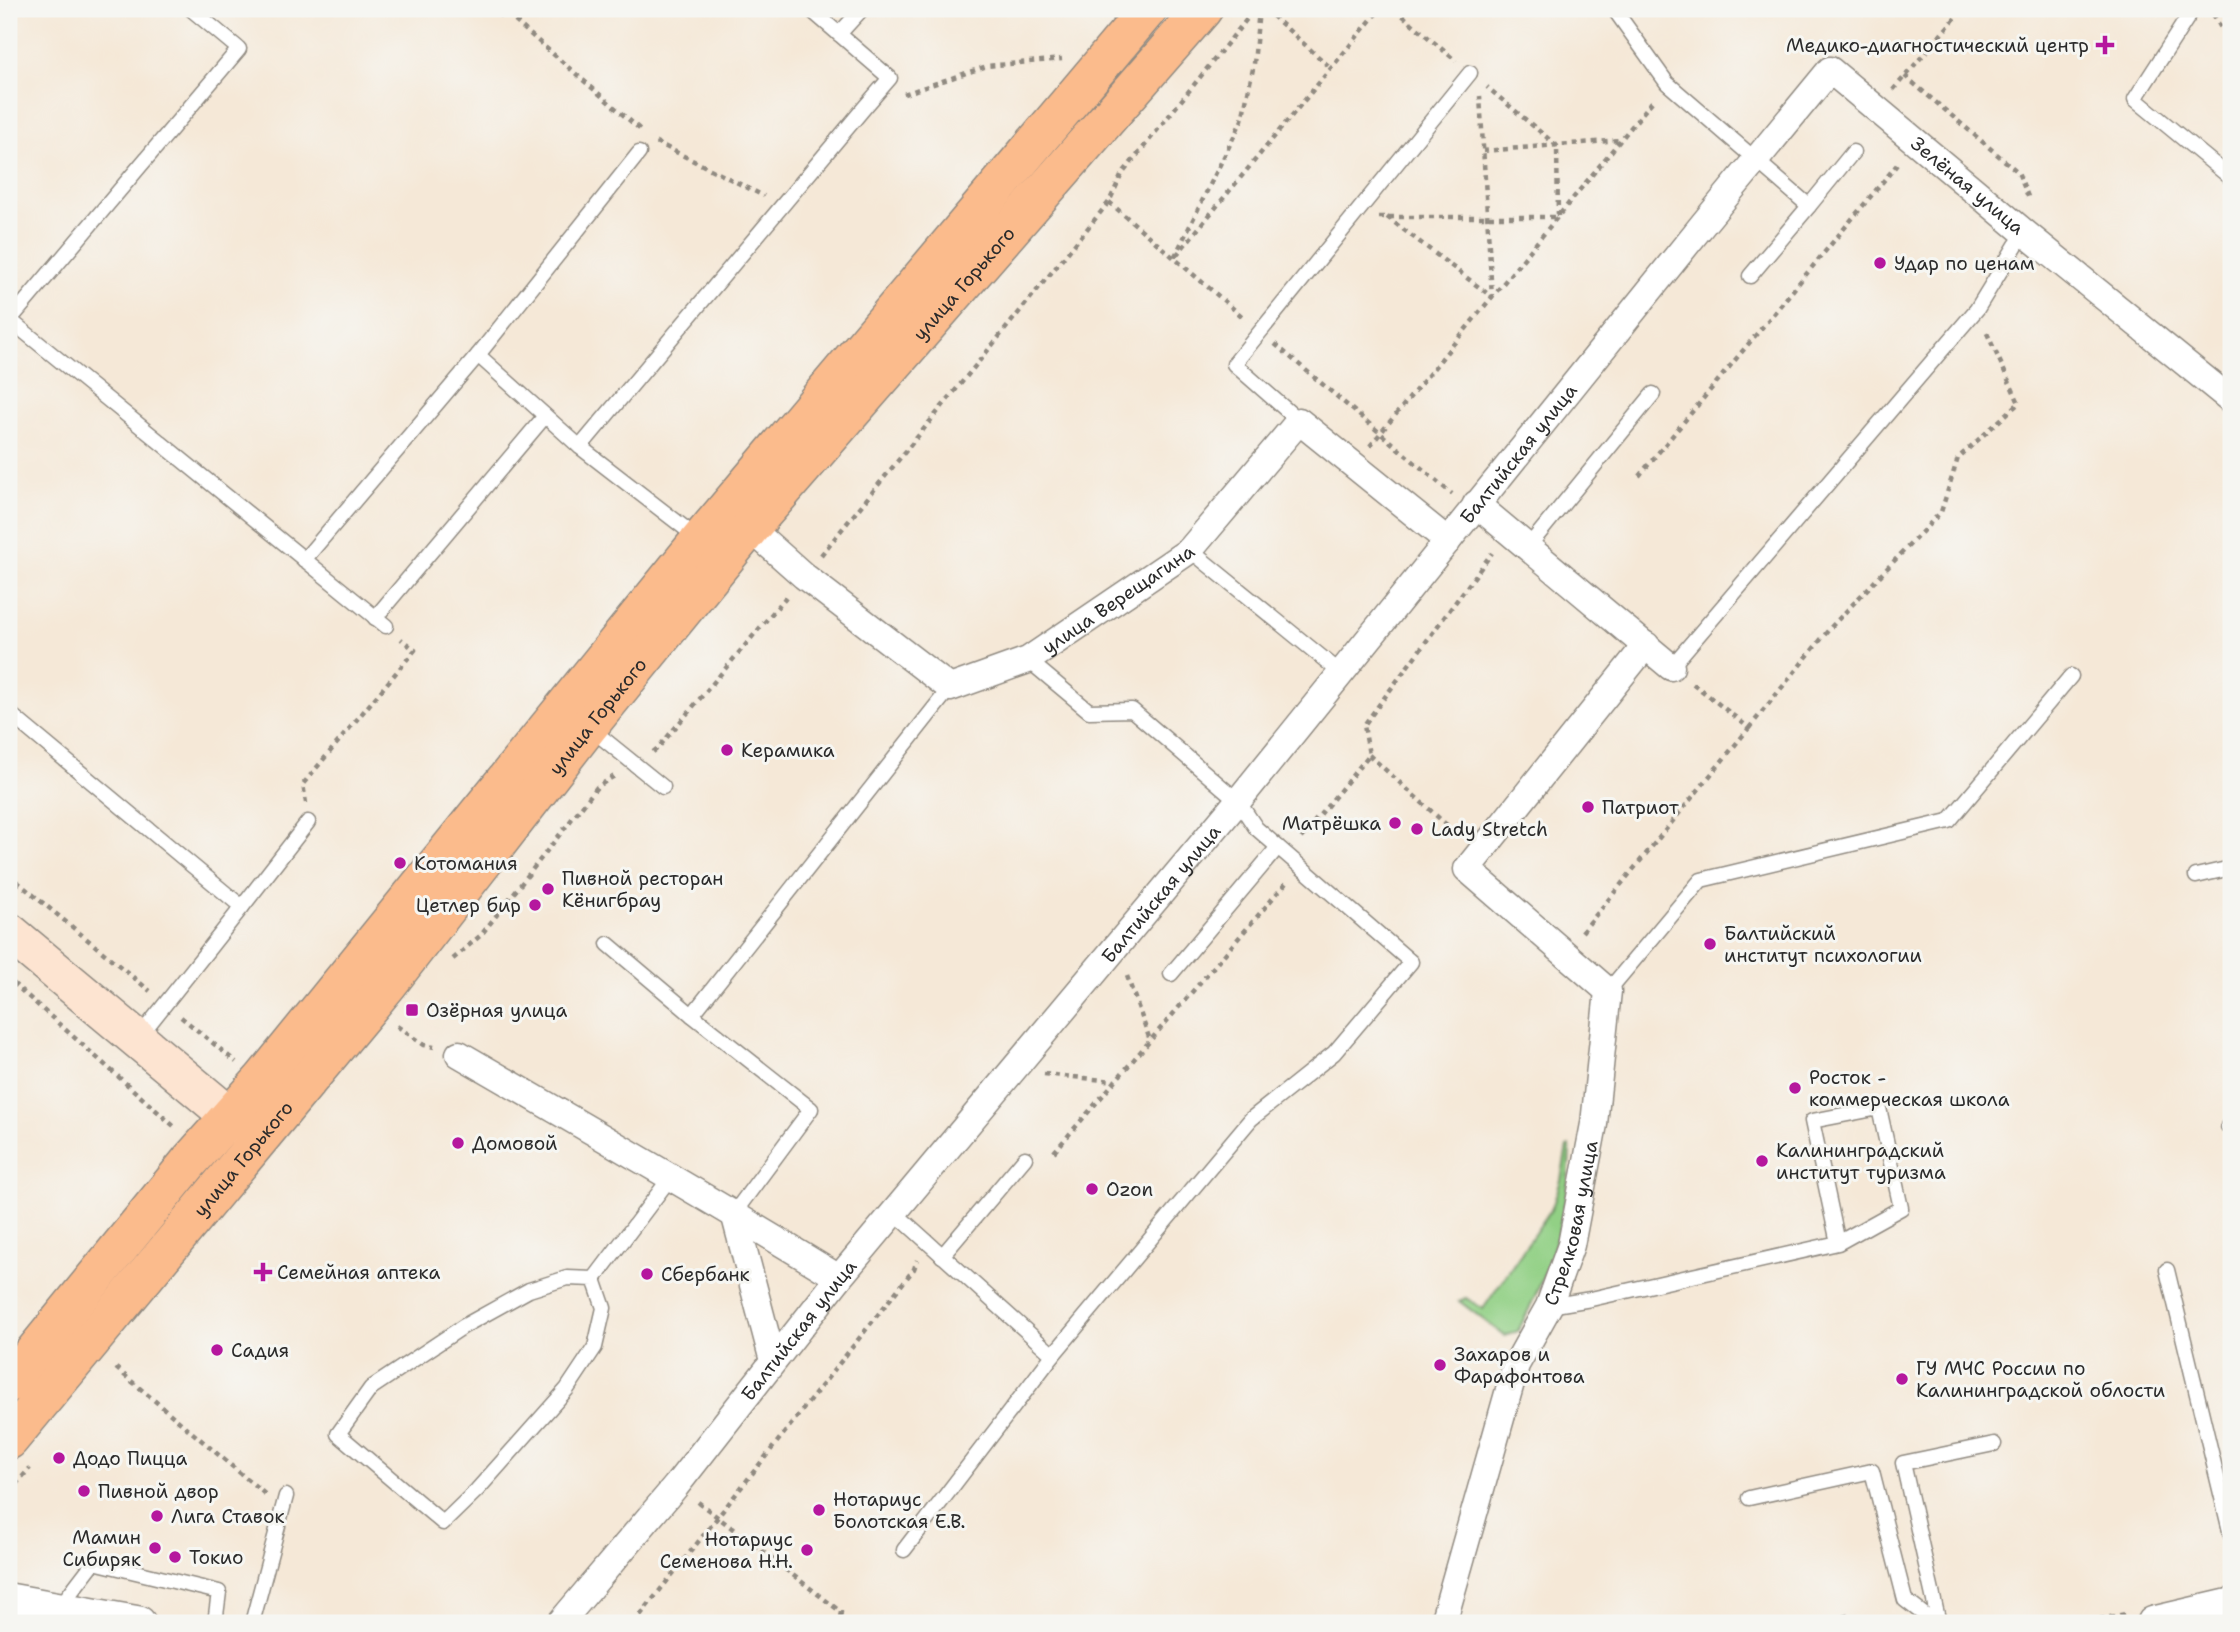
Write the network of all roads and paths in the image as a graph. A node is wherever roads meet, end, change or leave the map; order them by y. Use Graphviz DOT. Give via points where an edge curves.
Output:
graph roads {
  1 [pos="191,9"];
  2 [pos="500,9"];
  3 [pos="810,9"];
  4 [pos="862,9"];
  5 [pos="1147,9"];
  6 [pos="1203,9"];
  7 [pos="1257,9"];
  8 [pos="1265,9"];
  9 [pos="1380,9"];
  10 [pos="1395,9"];
  11 [pos="1614,9"];
  12 [pos="1962,9"];
  13 [pos="2193,9"];
  14 [pos="2208,9"];
  15 [pos="839,34"];
  16 [pos="2231,35"];
  17 [pos="1065,59"];
  18 [pos="1331,68"];
  19 [pos="1475,77"];
  20 [pos="1667,83"];
  21 [pos="864,108"];
  22 [pos="1876,109"];
  23 [pos="1621,140"];
  24 [pos="1557,146"];
  25 [pos="1483,151"];
  26 [pos="1853,152"];
  27 [pos="1907,152"];
  28 [pos="639,153"];
  29 [pos="1755,160"];
  30 [pos="2231,178"];
  31 [pos="1110,202"];
  32 [pos="782,205"];
  33 [pos="1809,206"];
  34 [pos="1354,217"];
  35 [pos="1387,217"];
  36 [pos="1487,217"];
  37 [pos="1558,217"];
  38 [pos="2025,233"];
  39 [pos="1174,258"];
  40 [pos="1750,276"];
  41 [pos="1492,298"];
  42 [pos="1977,309"];
  43 [pos="9,321"];
  44 [pos="1261,331"];
  45 [pos="478,355"];
  46 [pos="1653,394"];
  47 [pos="2231,400"];
  48 [pos="545,416"];
  49 [pos="1299,421"];
  50 [pos="1381,432"];
  51 [pos="580,447"];
  52 [pos="1354,465"];
  53 [pos="1639,477"];
  54 [pos="1474,507"];
  55 [pos="750,528"];
  56 [pos="700,540"];
  57 [pos="1448,541"];
  58 [pos="1528,547"];
  59 [pos="1189,550"];
  60 [pos="304,560"];
  61 [pos="804,576"];
  62 [pos="380,622"];
  63 [pos="1646,645"];
  64 [pos="1028,660"];
  65 [pos="1671,667"];
  66 [pos="1341,673"];
  67 [pos="2071,676"];
  68 [pos="950,688"];
  69 [pos="9,713"];
  70 [pos="588,727"];
  71 [pos="1749,729"];
  72 [pos="1369,755"];
  73 [pos="635,763"];
  74 [pos="663,787"];
  75 [pos="1238,801"];
  76 [pos="308,822"];
  77 [pos="1278,847"];
  78 [pos="1473,861"];
  79 [pos="2231,868"];
  80 [pos="9,875"];
  81 [pos="2196,876"];
  82 [pos="242,907"];
  83 [pos="9,932"];
  84 [pos="481,935"];
  85 [pos="608,944"];
  86 [pos="1564,954"];
  87 [pos="1125,971"];
  88 [pos="1171,974"];
  89 [pos="9,979"];
  90 [pos="1608,991"];
  91 [pos="165,1003"];
  92 [pos="692,1015"];
  93 [pos="390,1022"];
  94 [pos="138,1038"];
  95 [pos="1150,1041"];
  96 [pos="460,1054"];
  97 [pos="237,1063"];
  98 [pos="1041,1074"];
  99 [pos="1116,1081"];
  100 [pos="244,1128"];
  101 [pos="180,1132"];
  102 [pos="1025,1158"];
  103 [pos="670,1178"];
  104 [pos="894,1212"];
  105 [pos="734,1213"];
  106 [pos="1838,1243"];
  107 [pos="942,1256"];
  108 [pos="2167,1270"];
  109 [pos="839,1278"];
  110 [pos="594,1279"];
  111 [pos="1549,1306"];
  112 [pos="1053,1356"];
  113 [pos="773,1361"];
  114 [pos="116,1368"];
  115 [pos="9,1383"];
  116 [pos="9,1440"];
  117 [pos="1994,1444"];
  118 [pos="676,1486"];
  119 [pos="1749,1498"];
  120 [pos="284,1503"];
  121 [pos="2231,1535"];
  122 [pos="904,1550"];
  123 [pos="9,1600"];
  124 [pos="2231,1605"];
  125 [pos="58,1609"];
  126 [pos="1845,1614"];
  127 [pos="139,1623"];
  128 [pos="215,1623"];
  129 [pos="252,1623"];
  130 [pos="560,1623"];
  131 [pos="839,1623"];
  132 [pos="1443,1623"];
  133 [pos="1847,1623"];
  134 [pos="1937,1623"];
  135 [pos="2154,1623"];
  1 -- 43 [label="lane" via="239,49"];
  2 -- 32 [label="path" via="652,140"];
  3 -- 15 [label="lane"];
  4 -- 15 [label="lane"];
  5 -- 56 [label="main road, улица Горького"];
  6 -- 55 [label="main road, улица Горького"];
  7 -- 31 [label="path" via="1122,174"];
  7 -- 39 [label="path" via="1254,64 1242,120"];
  8 -- 18 [label="path"];
  9 -- 18 [label="path"];
  10 -- 19 [label="path"];
  11 -- 20 [label="lane"];
  12 -- 22 [label="path"];
  13 -- 30 [label="lane" via="2135,99"];
  14 -- 16 [label="path"];
  15 -- 21 [label="lane" via="890,78"];
  17 -- 21 [label="path" via="987,66"];
  18 -- 39 [label="path"];
  19 -- 24 [label="path"];
  19 -- 25 [label="path"];
  19 -- 34 [label="lane"];
  20 -- 23 [label="path"];
  20 -- 29 [label="lane"];
  21 -- 32 [label="lane"];
  22 -- 29 [label="street, Зелёная улица" via="1830,70"];
  22 -- 38 [label="street, Зелёная улица"];
  23 -- 24 [label="path"];
  23 -- 37 [label="path"];
  24 -- 25 [label="path"];
  24 -- 37 [label="path"];
  25 -- 36 [label="path"];
  26 -- 33 [label="lane"];
  27 -- 53 [label="path"];
  28 -- 45 [label="lane"];
  29 -- 33 [label="lane"];
  29 -- 54 [label="street, Балтийская улица"];
  31 -- 39 [label="path"];
  31 -- 61 [label="path"];
  32 -- 51 [label="lane"];
  33 -- 40 [label="lane"];
  34 -- 35 [label="path"];
  34 -- 44 [label="lane"];
  35 -- 36 [label="path"];
  35 -- 41 [label="path"];
  36 -- 37 [label="path"];
  36 -- 41 [label="path"];
  37 -- 41 [label="path"];
  38 -- 42 [label="lane"];
  38 -- 47 [label="street, Зелёная улица"];
  39 -- 44 [label="path"];
  41 -- 50 [label="path"];
  42 -- 65 [label="lane"];
  42 -- 71 [label="path" via="2018,403 1958,458 1941,512 1831,626"];
  43 -- 60 [label="lane"];
  44 -- 49 [label="lane" via="1234,364"];
  44 -- 50 [label="path"];
  45 -- 48 [label="lane"];
  45 -- 60 [label="lane"];
  46 -- 58 [label="lane"];
  48 -- 51 [label="lane"];
  48 -- 62 [label="lane"];
  49 -- 52 [label="street"];
  49 -- 59 [label="street, улица Верещагина"];
  50 -- 52 [label="path"];
  50 -- 54 [label="path"];
  51 -- 56 [label="lane"];
  52 -- 57 [label="street"];
  54 -- 57 [label="street, Балтийская улица"];
  54 -- 58 [label="street"];
  55 -- 61 [label="street"];
  55 -- 70 [label="main road, улица Горького"];
  56 -- 100 [label="main road, улица Горького"];
  57 -- 66 [label="street, Балтийская улица"];
  58 -- 63 [label="street"];
  59 -- 64 [label="street, улица Верещагина"];
  59 -- 66 [label="lane"];
  60 -- 62 [label="lane"];
  61 -- 68 [label="street"];
  61 -- 73 [label="path" via="658,748"];
  62 -- 76 [label="path" via="415,650 303,784"];
  63 -- 65 [label="street"];
  63 -- 78 [label="street"];
  64 -- 68 [label="street, улица Верещагина"];
  64 -- 75 [label="lane" via="1089,711 1132,710"];
  65 -- 71 [label="path"];
  66 -- 75 [label="street, Балтийская улица"];
  67 -- 90 [label="lane" via="1949,821 1701,880"];
  68 -- 92 [label="lane"];
  69 -- 82 [label="lane"];
  70 -- 73 [label="lane"];
  70 -- 100 [label="main road, улица Горького" via="388,984"];
  71 -- 86 [label="path"];
  72 -- 78 [label="path"];
  73 -- 74 [label="lane"];
  73 -- 84 [label="path" via="597,786"];
  75 -- 77 [label="lane" via="1256,828"];
  75 -- 104 [label="street, Балтийская улица"];
  76 -- 82 [label="lane"];
  77 -- 88 [label="lane"];
  77 -- 112 [label="lane" via="1411,962 1334,1053 1251,1119"];
  78 -- 86 [label="street"];
  79 -- 81 [label="lane"];
  80 -- 91 [label="path"];
  82 -- 91 [label="lane"];
  83 -- 94 [label="main road"];
  85 -- 92 [label="lane"];
  86 -- 90 [label="street"];
  87 -- 95 [label="path"];
  89 -- 101 [label="path"];
  90 -- 111 [label="street, Стрелковая улица" via="1583,1184 1571,1245"];
  91 -- 94 [label="lane"];
  91 -- 97 [label="path"];
  92 -- 105 [label="lane" via="811,1109"];
  93 -- 96 [label="path" via="424,1045"];
  94 -- 100 [label="main road"];
  96 -- 103 [label="street"];
  98 -- 99 [label="path"];
  100 -- 115 [label="main road, улица Горького" via="181,1171"];
  100 -- 116 [label="main road, улица Горького"];
  102 -- 107 [label="lane"];
  103 -- 105 [label="street"];
  103 -- 110 [label="lane"];
  104 -- 107 [label="lane"];
  104 -- 109 [label="street, Балтийская улица"];
  105 -- 109 [label="street"];
  105 -- 113 [label="street"];
  106 -- 106 [label="lane" via="1901,1208 1879,1108 1812,1121"];
  106 -- 111 [label="lane"];
  107 -- 112 [label="lane"];
  108 -- 121 [label="lane"];
  109 -- 113 [label="street, Балтийская улица"];
  110 -- 110 [label="lane" via="604,1308 595,1347 568,1389 443,1523 338,1434 371,1388 464,1326 529,1290 567,1278"];
  111 -- 132 [label="street, Стрелковая улица" via="1516,1364"];
  112 -- 122 [label="lane"];
  113 -- 118 [label="street, Балтийская улица"];
  114 -- 120 [label="path"];
  117 -- 134 [label="lane" via="1903,1463"];
  118 -- 130 [label="street, Балтийская улица"];
  118 -- 131 [label="path" via="841,1612"];
  119 -- 134 [label="lane" via="1872,1471 1905,1600"];
  120 -- 129 [label="lane"];
  123 -- 125 [label="street"];
  124 -- 135 [label="street"];
  125 -- 127 [label="street"];
  125 -- 128 [label="lane" via="94,1562 219,1592"];
  126 -- 133 [label="path"];
}
